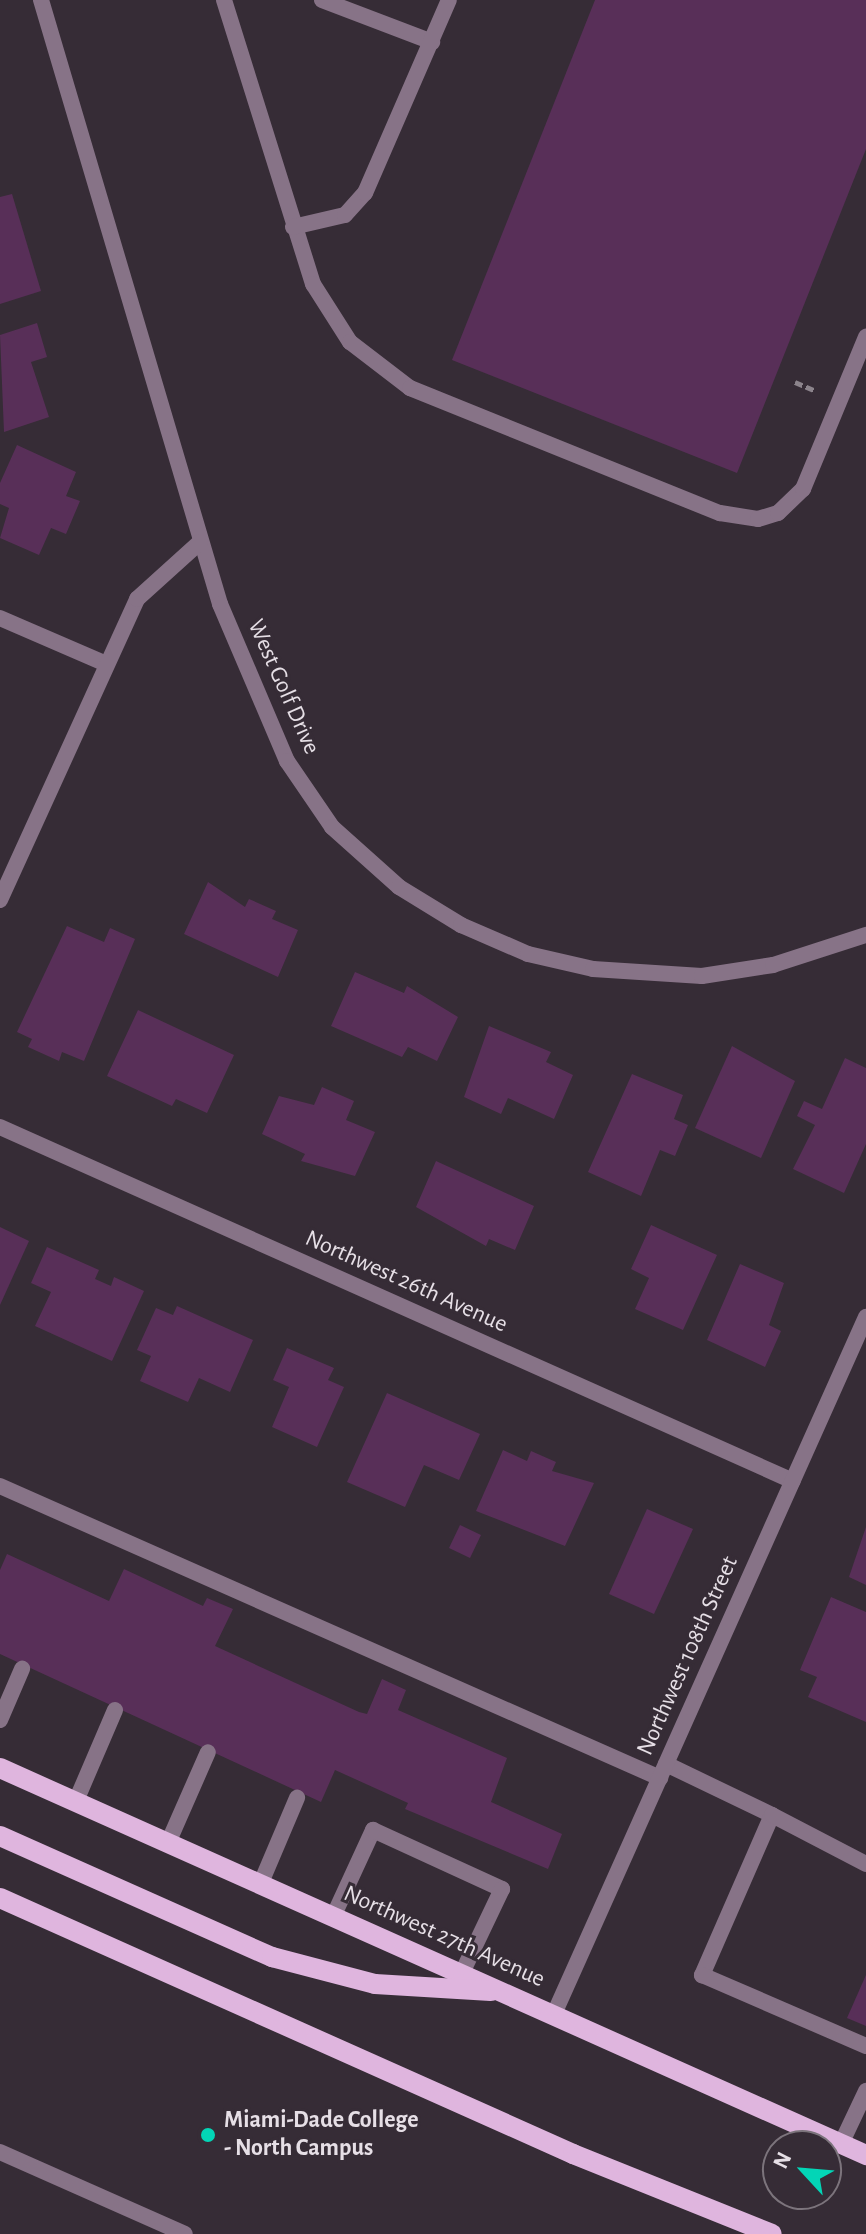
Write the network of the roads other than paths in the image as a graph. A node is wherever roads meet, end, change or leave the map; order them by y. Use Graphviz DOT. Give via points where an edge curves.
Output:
graph roads {
  1 [pos="41,0"];
  2 [pos="224,0"];
  3 [pos="322,0"];
  4 [pos="449,0"];
  5 [pos="432,42"];
  6 [pos="293,227"];
  7 [pos="866,337"];
  8 [pos="200,542"];
  9 [pos="0,618"];
  10 [pos="104,663"];
  11 [pos="0,900"];
  12 [pos="866,935"];
  13 [pos="0,1127"];
  14 [pos="866,1317"];
  15 [pos="793,1481"];
  16 [pos="0,1486"];
  17 [pos="22,1669"];
  18 [pos="115,1710"];
  19 [pos="0,1720"];
  20 [pos="208,1752"];
  21 [pos="0,1768"];
  22 [pos="663,1771"];
  23 [pos="297,1798"];
  24 [pos="76,1801"];
  25 [pos="772,1815"];
  26 [pos="0,1836"];
  27 [pos="168,1843"];
  28 [pos="866,1864"];
  29 [pos="260,1885"];
  30 [pos="0,1898"];
  31 [pos="333,1917"];
  32 [pos="462,1973"];
  33 [pos="503,1992"];
  34 [pos="554,2014"];
  35 [pos="866,2046"];
  36 [pos="866,2091"];
  37 [pos="810,2130"];
  38 [pos="842,2142"];
  39 [pos="842,2144"];
  40 [pos="0,2152"];
  41 [pos="866,2155"];
  42 [pos="185,2234"];
  43 [pos="772,2234"];
  1 -- 8 [label="street, West Golf Drive"];
  2 -- 6 [label="street"];
  3 -- 5 [label="street"];
  4 -- 5 [label="street"];
  5 -- 6 [label="street" via="365,193 345,215"];
  6 -- 7 [label="street" via="327,312 393,378 732,516 768,517 803,489"];
  8 -- 10 [label="street" via="137,599"];
  8 -- 12 [label="street, West Golf Drive" via="265,715 306,793 366,859 427,906 528,954 668,978 773,965"];
  9 -- 10 [label="street"];
  10 -- 11 [label="street"];
  13 -- 15 [label="street, Northwest 26th Avenue"];
  14 -- 15 [label="street, Northwest 108th Street"];
  15 -- 22 [label="street, Northwest 108th Street"];
  16 -- 22 [label="street"];
  17 -- 19 [label="street"];
  18 -- 24 [label="street"];
  20 -- 27 [label="street"];
  21 -- 24 [label="main road, Northwest 27th Avenue"];
  22 -- 25 [label="street"];
  22 -- 34 [label="street, Northwest 108th Street"];
  23 -- 29 [label="street"];
  24 -- 27 [label="main road, Northwest 27th Avenue"];
  25 -- 28 [label="street"];
  25 -- 35 [label="street" via="702,1975"];
  26 -- 33 [label="main road" via="272,1957 375,1984"];
  27 -- 29 [label="main road, Northwest 27th Avenue"];
  29 -- 31 [label="main road, Northwest 27th Avenue"];
  30 -- 43 [label="main road" via="573,2154"];
  31 -- 32 [label="main road, Northwest 27th Avenue"];
  31 -- 32 [label="street" via="373,1830 502,1889"];
  32 -- 33 [label="main road, Northwest 27th Avenue"];
  33 -- 34 [label="main road, Northwest 27th Avenue"];
  34 -- 37 [label="main road, Northwest 27th Avenue"];
  36 -- 38 [label="street"];
  39 -- 41 [label="main road, Northwest 27th Avenue"];
  40 -- 42 [label="street"];
}
